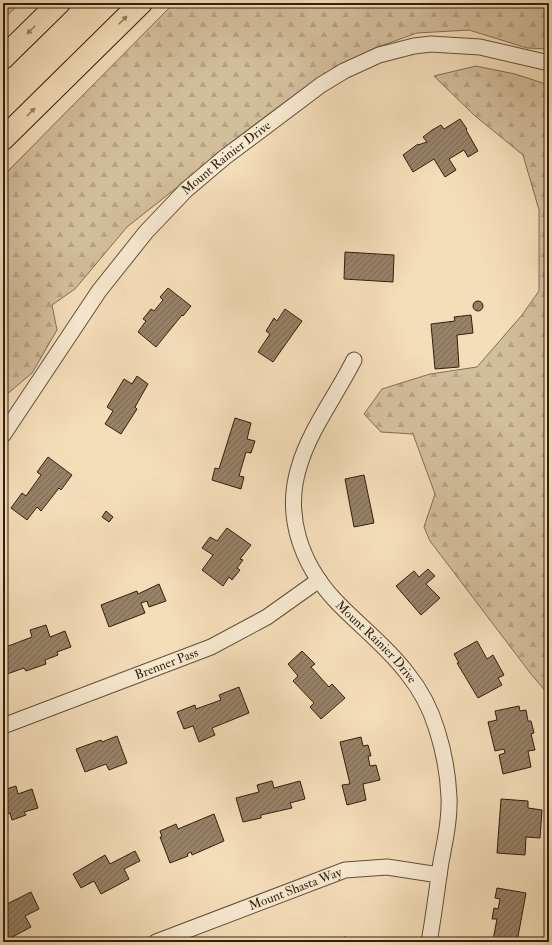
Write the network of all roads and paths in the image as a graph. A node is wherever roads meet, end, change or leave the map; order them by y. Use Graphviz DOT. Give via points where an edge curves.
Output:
graph roads {
  1 [pos="58,3"];
  2 [pos="141,3"];
  3 [pos="3,58"];
  4 [pos="549,63"];
  5 [pos="3,139"];
  6 [pos="354,360"];
  7 [pos="3,435"];
  8 [pos="319,580"];
  9 [pos="3,726"];
  10 [pos="439,875"];
  11 [pos="156,942"];
  12 [pos="429,942"];
  1 -- 3 [label="highway, one-way"];
  5 -- 2 [label="highway, one-way"];
  4 -- 7 [label="street, Mount Rainier Drive" via="480,47 431,44 379,55 321,85 225,157 186,190 146,232 99,291"];
  6 -- 8 [label="street, Mount Rainier Drive" via="302,456 295,482 293,518 305,559"];
  8 -- 9 [label="street, Brenner Pass" via="267,617 223,641"];
  8 -- 10 [label="street, Mount Rainier Drive" via="333,598 407,673 423,698 437,729 447,768 449,798"];
  10 -- 11 [label="street, Mount Shasta Way" via="387,866 345,870"];
  10 -- 12 [label="street, Mount Rainier Drive"];
}
